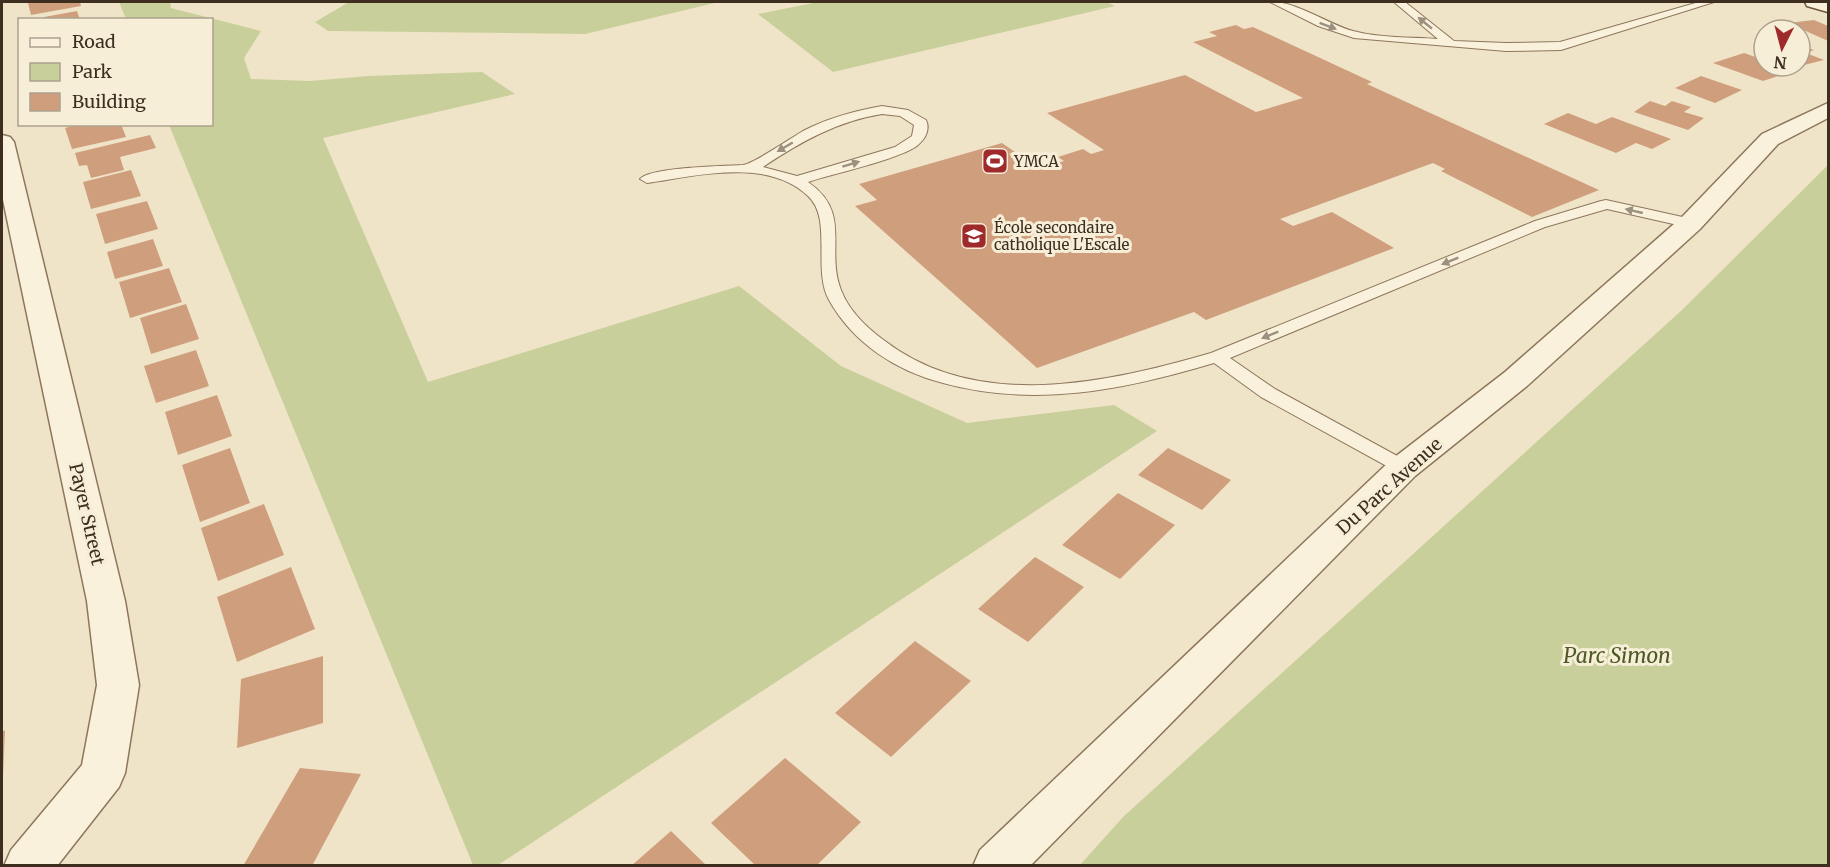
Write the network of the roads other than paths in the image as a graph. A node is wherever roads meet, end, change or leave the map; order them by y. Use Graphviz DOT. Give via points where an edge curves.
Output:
graph roads {
  1 [pos="1275,2"];
  2 [pos="1399,2"];
  3 [pos="1709,2"];
  4 [pos="1451,44"];
  5 [pos="1828,110"];
  6 [pos="2,142"];
  7 [pos="748,170"];
  8 [pos="647,179"];
  9 [pos="795,181"];
  10 [pos="1691,224"];
  11 [pos="1217,357"];
  12 [pos="1403,468"];
  13 [pos="28,866"];
  14 [pos="997,866"];
  1 -- 4 [label="lane, one-way" via="1354,35"];
  4 -- 2 [label="lane, one-way"];
  3 -- 4 [label="lane" via="1561,45"];
  5 -- 10 [label="street, Du Parc Avenue" via="1770,139"];
  6 -- 13 [label="street, Payer Street" via="106,601 118,685 103,773"];
  7 -- 8 [label="lane"];
  7 -- 9 [label="lane" via="770,172"];
  9 -- 7 [label="lane, one-way" via="900,150 915,142 922,133 921,123 913,115 870,111 792,142"];
  9 -- 11 [label="lane" via="814,194 824,210 832,288 857,329 907,365 964,385 1032,391 1101,385"];
  10 -- 11 [label="lane, one-way" via="1606,204 1540,224"];
  10 -- 12 [label="street, Du Parc Avenue" via="1516,379"];
  11 -- 12 [label="lane" via="1268,393"];
  12 -- 14 [label="street, Du Parc Avenue"];
}
